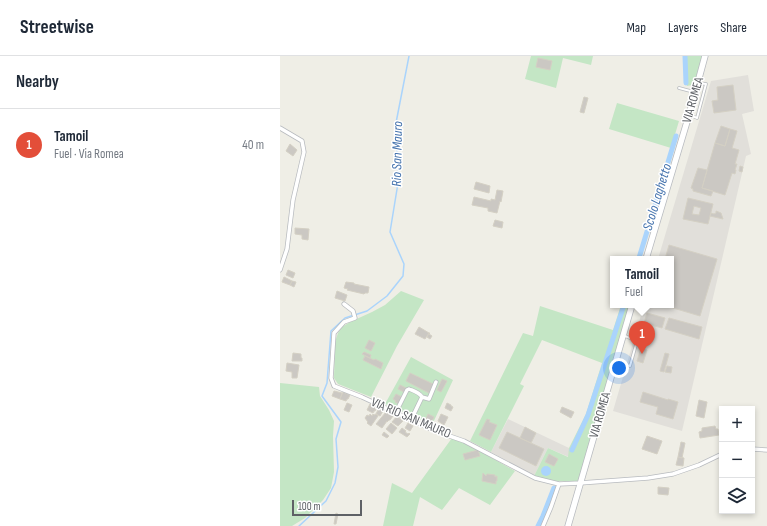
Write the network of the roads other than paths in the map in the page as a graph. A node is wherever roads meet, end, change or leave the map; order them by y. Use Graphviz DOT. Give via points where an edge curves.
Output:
graph roads {
  1 [pos="705,56"];
  2 [pos="698,82"];
  3 [pos="679,88"];
  4 [pos="695,92"];
  5 [pos="689,115"];
  6 [pos="280,128"];
  7 [pos="647,256"];
  8 [pos="280,270"];
  9 [pos="344,304"];
  10 [pos="631,308"];
  11 [pos="624,336"];
  12 [pos="616,363"];
  13 [pos="436,382"];
  14 [pos="422,397"];
  15 [pos="396,412"];
  16 [pos="411,420"];
  17 [pos="755,449"];
  18 [pos="767,450"];
  19 [pos="719,455"];
  20 [pos="580,483"];
  21 [pos="559,484"];
  22 [pos="543,526"];
  23 [pos="568,526"];
  1 -- 2 [label="main road, VIA ROMEA"];
  2 -- 4 [label="main road, VIA ROMEA"];
  2 -- 5 [label="lane" via="706,84 697,118"];
  3 -- 4 [label="lane"];
  4 -- 5 [label="main road, VIA ROMEA"];
  5 -- 7 [label="main road, VIA ROMEA"];
  6 -- 8 [label="street" via="302,141 304,152 293,200 287,249"];
  9 -- 15 [label="street, VIA RIO SAN MAURO" via="353,311 356,318 344,322 334,333 331,378 334,386"];
  10 -- 11 [label="main road, VIA ROMEA"];
  11 -- 12 [label="main road, VIA ROMEA"];
  11 -- 12 [label="lane" via="637,342 630,366"];
  12 -- 20 [label="main road, VIA ROMEA"];
  13 -- 14 [label="street" via="429,399"];
  14 -- 15 [label="street" via="407,390"];
  14 -- 16 [label="street"];
  15 -- 16 [label="street, VIA RIO SAN MAURO"];
  16 -- 21 [label="street, VIA RIO SAN MAURO" via="464,441 535,478"];
  17 -- 18 [label="street"];
  19 -- 20 [label="street, VIA RIO SAN MAURO" via="673,474"];
  20 -- 21 [label="street, VIA RIO SAN MAURO"];
  20 -- 23 [label="main road, VIA ROMEA"];
  21 -- 22 [label="street"];
}
